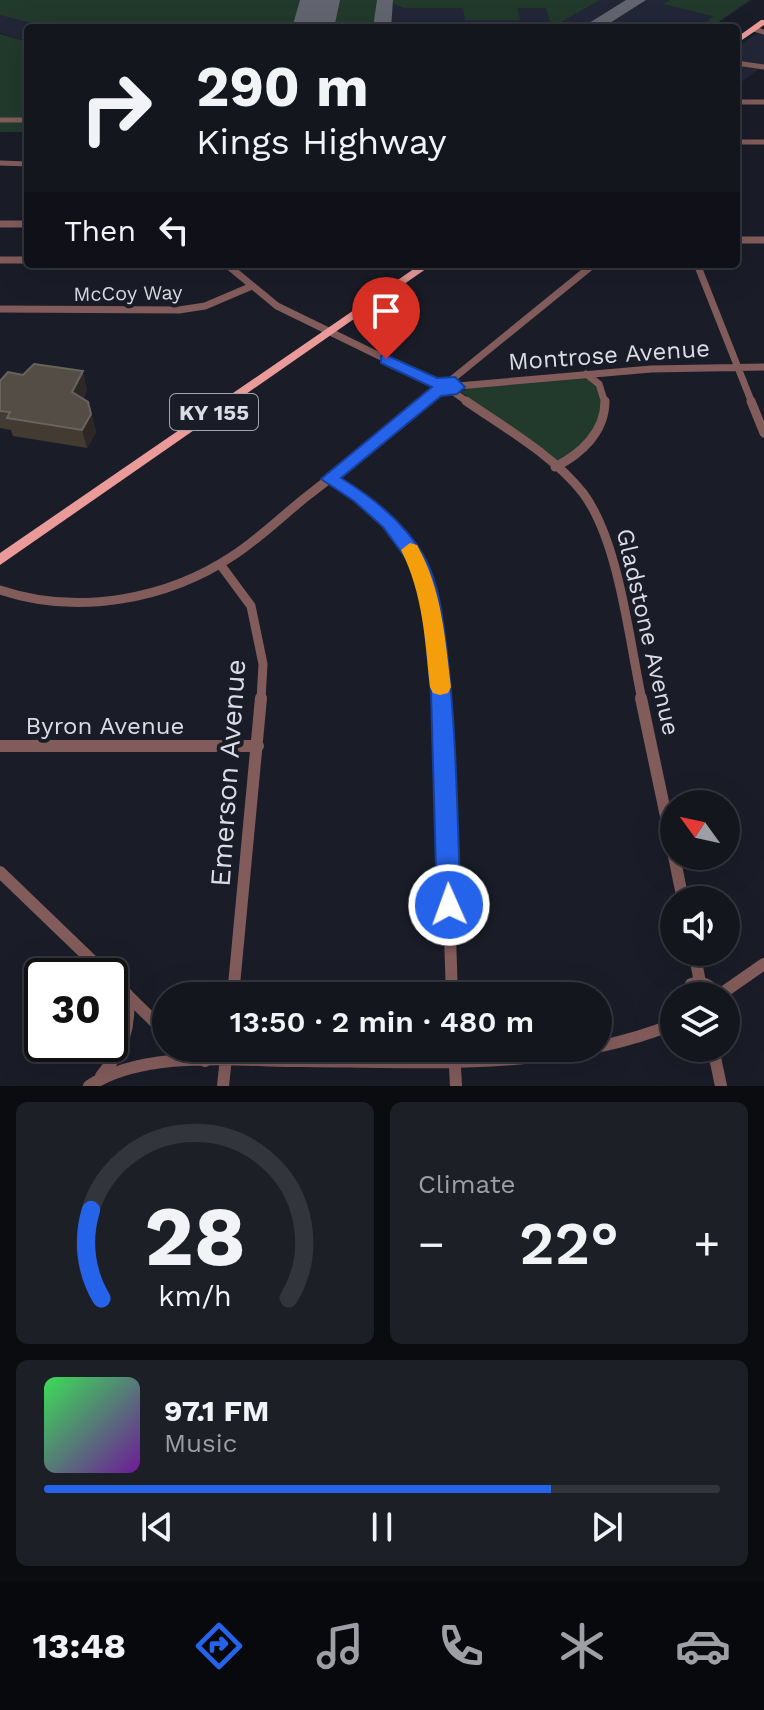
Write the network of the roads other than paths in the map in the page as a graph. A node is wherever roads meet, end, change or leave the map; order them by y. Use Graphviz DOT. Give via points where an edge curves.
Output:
graph roads {
  1 [pos="764,22"];
  2 [pos="754,29"];
  3 [pos="764,32"];
  4 [pos="740,39"];
  5 [pos="740,64"];
  6 [pos="764,67"];
  7 [pos="740,102"];
  8 [pos="764,102"];
  9 [pos="0,120"];
  10 [pos="24,120"];
  11 [pos="740,142"];
  12 [pos="764,142"];
  13 [pos="0,163"];
  14 [pos="24,164"];
  15 [pos="0,224"];
  16 [pos="24,224"];
  17 [pos="740,240"];
  18 [pos="764,240"];
  19 [pos="0,260"];
  20 [pos="24,260"];
  21 [pos="231,268"];
  22 [pos="421,268"];
  23 [pos="589,268"];
  24 [pos="699,268"];
  25 [pos="252,286"];
  26 [pos="0,309"];
  27 [pos="331,333"];
  28 [pos="736,367"];
  29 [pos="764,367"];
  30 [pos="611,372"];
  31 [pos="585,374"];
  32 [pos="601,383"];
  33 [pos="453,386"];
  34 [pos="436,387"];
  35 [pos="764,433"];
  36 [pos="555,467"];
  37 [pos="330,479"];
  38 [pos="0,560"];
  39 [pos="220,564"];
  40 [pos="0,590"];
  41 [pos="0,746"];
  42 [pos="258,746"];
  43 [pos="660,790"];
  44 [pos="0,872"];
  45 [pos="89,958"];
  46 [pos="764,964"];
  47 [pos="697,966"];
  48 [pos="234,982"];
  49 [pos="451,982"];
  50 [pos="700,982"];
  51 [pos="738,982"];
  52 [pos="128,995"];
  53 [pos="128,1000"];
  54 [pos="152,1019"];
  55 [pos="128,1023"];
  56 [pos="660,1031"];
  57 [pos="612,1045"];
  58 [pos="113,1062"];
  59 [pos="226,1062"];
  60 [pos="455,1062"];
  61 [pos="716,1062"];
  62 [pos="206,1063"];
  63 [pos="94,1082"];
  64 [pos="223,1086"];
  65 [pos="456,1086"];
  66 [pos="721,1086"];
  1 -- 2 [label="main road"];
  2 -- 3 [label="street"];
  2 -- 4 [label="main road"];
  5 -- 6 [label="street"];
  7 -- 8 [label="street"];
  9 -- 10 [label="street"];
  11 -- 12 [label="street"];
  13 -- 14 [label="street"];
  15 -- 16 [label="street"];
  17 -- 18 [label="street"];
  19 -- 20 [label="street"];
  21 -- 25 [label="street"];
  22 -- 27 [label="main road, KY 155"];
  23 -- 33 [label="street"];
  24 -- 28 [label="street"];
  25 -- 26 [label="street, McCoy Way" via="205,306 179,310"];
  25 -- 27 [label="street" via="277,306"];
  27 -- 34 [label="street"];
  27 -- 38 [label="main road, KY 155"];
  28 -- 29 [label="street, Montrose Avenue"];
  28 -- 30 [label="street, Montrose Avenue"];
  28 -- 35 [label="street"];
  30 -- 31 [label="street, Montrose Avenue"];
  30 -- 32 [label="street"];
  31 -- 32 [label="street"];
  31 -- 33 [label="street, Montrose Avenue"];
  32 -- 36 [label="street" via="605,405 599,427 577,454"];
  33 -- 34 [label="street, Montrose Avenue"];
  33 -- 36 [label="street, Gladstone Avenue"];
  34 -- 37 [label="street"];
  36 -- 43 [label="street, Gladstone Avenue" via="590,504 607,541"];
  37 -- 39 [label="street"];
  37 -- 49 [label="street" via="360,497 402,537 423,575 432,610 441,692"];
  39 -- 40 [label="street" via="159,588 89,602 46,604"];
  39 -- 42 [label="street, Emerson Avenue" via="251,606 260,639"];
  41 -- 42 [label="street, Byron Avenue"];
  42 -- 48 [label="street, Emerson Avenue"];
  44 -- 45 [label="street"];
  46 -- 51 [label="street"];
  47 -- 50 [label="street"];
  52 -- 54 [label="street"];
  53 -- 55 [label="street"];
  56 -- 57 [label="street"];
  58 -- 63 [label="street"];
  59 -- 64 [label="street"];
  60 -- 65 [label="street"];
  61 -- 66 [label="street"];
  62 -- 63 [label="street" via="139,1066"];
}
